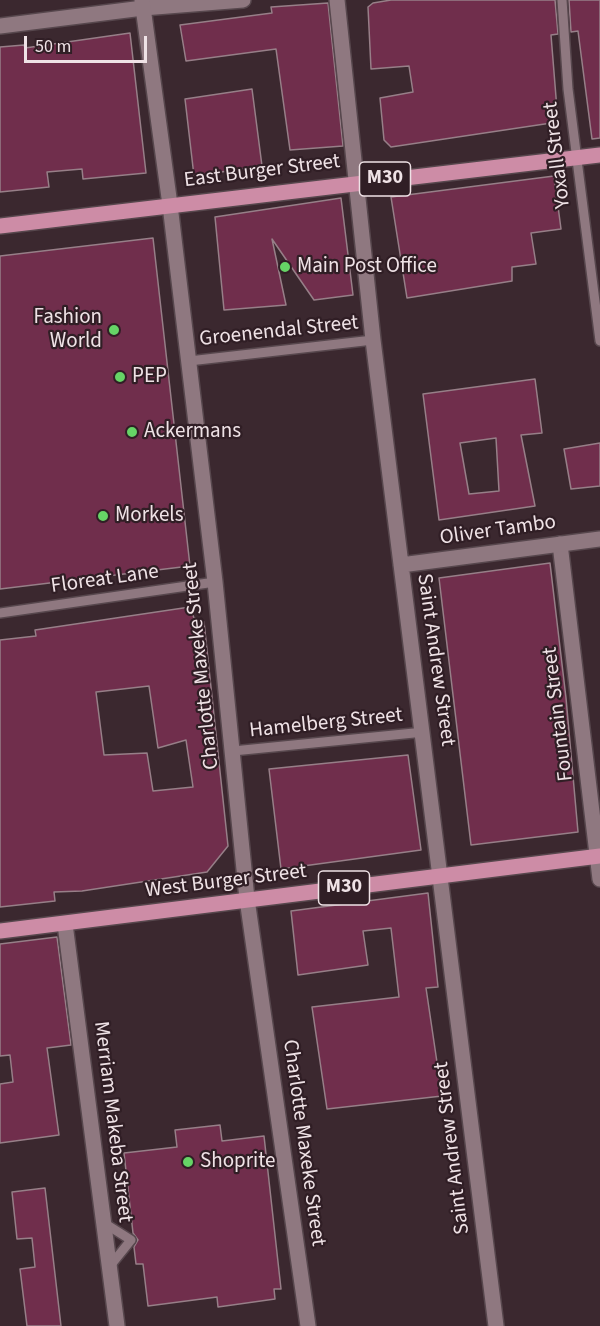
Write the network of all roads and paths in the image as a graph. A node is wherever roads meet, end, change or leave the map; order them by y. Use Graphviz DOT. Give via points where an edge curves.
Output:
graph roads {
  1 [pos="243,0"];
  2 [pos="337,0"];
  3 [pos="562,0"];
  4 [pos="143,4"];
  5 [pos="0,26"];
  6 [pos="600,155"];
  7 [pos="576,158"];
  8 [pos="358,182"];
  9 [pos="170,205"];
  10 [pos="0,226"];
  11 [pos="373,340"];
  12 [pos="600,341"];
  13 [pos="189,361"];
  14 [pos="600,539"];
  15 [pos="560,544"];
  16 [pos="401,566"];
  17 [pos="215,582"];
  18 [pos="0,613"];
  19 [pos="424,732"];
  20 [pos="233,751"];
  21 [pos="599,856"];
  22 [pos="441,877"];
  23 [pos="600,879"];
  24 [pos="247,899"];
  25 [pos="65,924"];
  26 [pos="0,931"];
  27 [pos="104,1223"];
  28 [pos="110,1266"];
  29 [pos="117,1326"];
  30 [pos="308,1326"];
  31 [pos="496,1326"];
  1 -- 4 [label="street"];
  2 -- 8 [label="street, Saint Andrew Street"];
  3 -- 7 [label="lane, Yoxall Street"];
  4 -- 5 [label="street"];
  4 -- 9 [label="street, Charlotte Maxeke Street"];
  6 -- 7 [label="main road, East Burger Street / M30"];
  7 -- 8 [label="main road, East Burger Street / M30"];
  7 -- 12 [label="lane, Yoxall Street"];
  8 -- 9 [label="main road, East Burger Street / M30"];
  8 -- 11 [label="street, Saint Andrew Street"];
  9 -- 10 [label="main road, East Burger Street / M30"];
  9 -- 13 [label="street, Charlotte Maxeke Street"];
  11 -- 13 [label="lane, Groenendal Street"];
  11 -- 16 [label="street, Saint Andrew Street"];
  13 -- 17 [label="street, Charlotte Maxeke Street"];
  14 -- 15 [label="street, Oliver Tambo"];
  15 -- 16 [label="street, Oliver Tambo"];
  15 -- 21 [label="street, Fountain Street"];
  16 -- 19 [label="street, Saint Andrew Street"];
  17 -- 18 [label="lane, Floreat Lane"];
  17 -- 20 [label="street, Charlotte Maxeke Street"];
  19 -- 20 [label="lane, Hamelberg Street"];
  19 -- 22 [label="street, Saint Andrew Street"];
  20 -- 24 [label="street, Charlotte Maxeke Street"];
  21 -- 22 [label="main road, West Burger Street / M30"];
  21 -- 23 [label="street, Fountain Street"];
  22 -- 24 [label="main road, West Burger Street / M30"];
  22 -- 31 [label="street, Saint Andrew Street"];
  24 -- 25 [label="main road, West Burger Street / M30"];
  24 -- 30 [label="street, Charlotte Maxeke Street"];
  25 -- 26 [label="main road, West Burger Street / M30"];
  25 -- 27 [label="street, Merriam Makeba Street"];
  27 -- 28 [label="street, Merriam Makeba Street"];
  27 -- 28 [label="lane" via="131,1240"];
  28 -- 29 [label="street, Merriam Makeba Street"];
}
